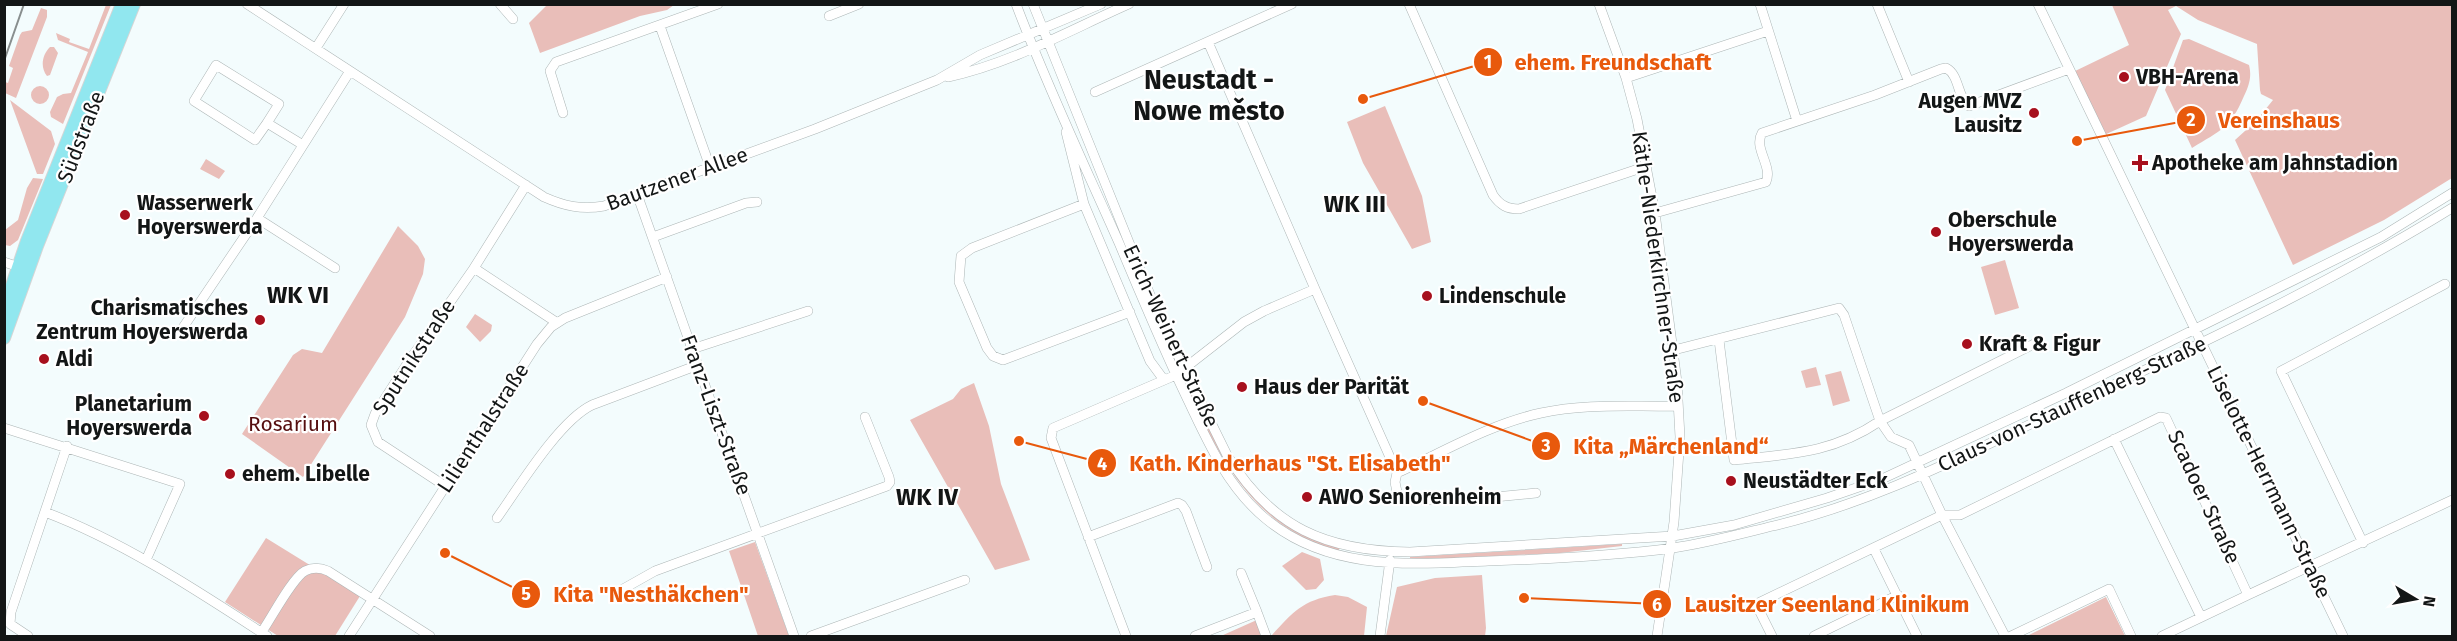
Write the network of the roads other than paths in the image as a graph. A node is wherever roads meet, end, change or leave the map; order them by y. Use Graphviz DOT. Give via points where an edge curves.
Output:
graph roads {
  1 [pos="122,4"];
  2 [pos="134,4"];
  3 [pos="247,4"];
  4 [pos="344,4"];
  5 [pos="500,4"];
  6 [pos="718,4"];
  7 [pos="859,4"];
  8 [pos="1016,4"];
  9 [pos="1033,4"];
  10 [pos="1101,4"];
  11 [pos="1130,4"];
  12 [pos="1292,4"];
  13 [pos="1409,4"];
  14 [pos="1599,4"];
  15 [pos="1760,4"];
  16 [pos="1877,4"];
  17 [pos="2038,4"];
  18 [pos="829,16"];
  19 [pos="513,19"];
  20 [pos="660,26"];
  21 [pos="1042,30"];
  22 [pos="1768,31"];
  23 [pos="1028,35"];
  24 [pos="1047,42"];
  25 [pos="1208,42"];
  26 [pos="316,48"];
  27 [pos="1033,48"];
  28 [pos="2069,69"];
  29 [pos="350,71"];
  30 [pos="1626,78"];
  31 [pos="937,80"];
  32 [pos="1909,82"];
  33 [pos="1095,92"];
  34 [pos="563,113"];
  35 [pos="1063,118"];
  36 [pos="1797,121"];
  37 [pos="267,123"];
  38 [pos="303,145"];
  39 [pos="1647,166"];
  40 [pos="710,167"];
  41 [pos="526,185"];
  42 [pos="2452,193"];
  43 [pos="637,194"];
  44 [pos="757,202"];
  45 [pos="1084,204"];
  46 [pos="2452,208"];
  47 [pos="1655,213"];
  48 [pos="257,218"];
  49 [pos="653,237"];
  50 [pos="4,262"];
  51 [pos="23,268"];
  52 [pos="335,268"];
  53 [pos="474,268"];
  54 [pos="667,277"];
  55 [pos="2445,284"];
  56 [pos="1315,289"];
  57 [pos="4,309"];
  58 [pos="808,311"];
  59 [pos="1130,312"];
  60 [pos="556,322"];
  61 [pos="182,329"];
  62 [pos="2195,329"];
  63 [pos="4,338"];
  64 [pos="1719,340"];
  65 [pos="2036,343"];
  66 [pos="2202,343"];
  67 [pos="692,349"];
  68 [pos="1674,350"];
  69 [pos="698,364"];
  70 [pos="1180,372"];
  71 [pos="1164,380"];
  72 [pos="1678,406"];
  73 [pos="865,417"];
  74 [pos="1880,421"];
  75 [pos="4,428"];
  76 [pos="2114,439"];
  77 [pos="67,446"];
  78 [pos="1918,463"];
  79 [pos="1397,473"];
  80 [pos="1923,474"];
  81 [pos="446,486"];
  82 [pos="1536,493"];
  83 [pos="2452,500"];
  84 [pos="45,513"];
  85 [pos="1942,515"];
  86 [pos="496,518"];
  87 [pos="758,534"];
  88 [pos="1673,536"];
  89 [pos="1088,537"];
  90 [pos="2363,543"];
  91 [pos="1672,548"];
  92 [pos="1874,549"];
  93 [pos="1391,552"];
  94 [pos="146,560"];
  95 [pos="1390,564"];
  96 [pos="2309,566"];
  97 [pos="1207,567"];
  98 [pos="1241,573"];
  99 [pos="965,580"];
  100 [pos="623,589"];
  101 [pos="1898,595"];
  102 [pos="2248,595"];
  103 [pos="373,599"];
  104 [pos="1257,612"];
  105 [pos="2201,617"];
  106 [pos="264,635"];
  107 [pos="28,636"];
  108 [pos="349,636"];
  109 [pos="430,636"];
  110 [pos="794,636"];
  111 [pos="811,636"];
  112 [pos="1126,636"];
  113 [pos="1195,636"];
  114 [pos="1266,636"];
  115 [pos="1380,636"];
  116 [pos="1657,636"];
  117 [pos="1772,636"];
  118 [pos="1814,636"];
  119 [pos="1917,636"];
  120 [pos="2006,636"];
  121 [pos="2011,636"];
  122 [pos="2131,636"];
  123 [pos="2162,636"];
  124 [pos="2343,636"];
  1 -- 51 [label="main road, Südstraße"];
  2 -- 51 [label="main road, Südstraße"];
  3 -- 26 [label="street, Bautzener Allee"];
  4 -- 26 [label="street"];
  5 -- 19 [label="street"];
  6 -- 20 [label="street"];
  7 -- 18 [label="street"];
  8 -- 23 [label="street, Erich-Weinert-Straße"];
  9 -- 21 [label="street, Erich-Weinert-Straße"];
  10 -- 21 [label="street, Bautzener Allee"];
  11 -- 24 [label="street, Bautzener Allee"];
  12 -- 25 [label="street"];
  13 -- 39 [label="street" via="1492,195 1502,205 1519,209"];
  14 -- 30 [label="street, Käthe-Niederkirchner-Straße"];
  15 -- 22 [label="street"];
  16 -- 32 [label="street"];
  17 -- 28 [label="street, Liselotte-Herrmann-Straße"];
  20 -- 34 [label="street" via="552,65 551,75"];
  20 -- 40 [label="street"];
  21 -- 23 [label="street, Bautzener Allee"];
  21 -- 24 [label="street, Erich-Weinert-Straße"];
  22 -- 30 [label="street"];
  22 -- 36 [label="street"];
  23 -- 27 [label="street, Erich-Weinert-Straße"];
  23 -- 31 [label="street, Bautzener Allee" via="980,55"];
  24 -- 27 [label="street, Bautzener Allee"];
  24 -- 70 [label="street, Erich-Weinert-Straße"];
  25 -- 33 [label="street"];
  25 -- 56 [label="street"];
  26 -- 29 [label="street, Bautzener Allee"];
  27 -- 31 [label="street, Bautzener Allee"];
  27 -- 35 [label="street, Erich-Weinert-Straße"];
  28 -- 32 [label="street" via="1972,106 1965,104 1949,69"];
  28 -- 62 [label="street, Liselotte-Herrmann-Straße"];
  29 -- 38 [label="street"];
  29 -- 41 [label="street, Bautzener Allee"];
  30 -- 39 [label="street, Käthe-Niederkirchner-Straße"];
  31 -- 40 [label="street, Bautzener Allee"];
  32 -- 36 [label="street"];
  35 -- 45 [label="street, Erich-Weinert-Straße"];
  35 -- 70 [label="street, Erich-Weinert-Straße"];
  36 -- 47 [label="street" via="1760,136 1768,174 1766,182"];
  37 -- 37 [label="street" via="279,104 216,64 194,101 255,140"];
  37 -- 38 [label="street"];
  38 -- 48 [label="street"];
  39 -- 47 [label="street, Käthe-Niederkirchner-Straße"];
  40 -- 43 [label="street, Bautzener Allee"];
  41 -- 43 [label="street, Bautzener Allee" via="558,204 579,208 603,206"];
  41 -- 53 [label="street, Sputnikstraße"];
  42 -- 62 [label="street, Claus-von-Stauffenberg-Straße" via="2381,237"];
  43 -- 49 [label="street, Franz-Liszt-Straße"];
  44 -- 49 [label="street"];
  45 -- 59 [label="street, Erich-Weinert-Straße"];
  45 -- 59 [label="street" via="972,248 961,256 959,282 987,348 1003,360"];
  46 -- 66 [label="street, Claus-von-Stauffenberg-Straße" via="2395,243"];
  47 -- 68 [label="street, Käthe-Niederkirchner-Straße"];
  48 -- 52 [label="street"];
  48 -- 61 [label="street"];
  49 -- 54 [label="street, Franz-Liszt-Straße"];
  50 -- 51 [label="street"];
  51 -- 57 [label="main road"];
  51 -- 63 [label="main road"];
  53 -- 60 [label="street"];
  53 -- 81 [label="street, Sputnikstraße" via="371,425 378,442"];
  54 -- 60 [label="street, Lilienthalstraße"];
  54 -- 67 [label="street, Franz-Liszt-Straße"];
  55 -- 90 [label="street" via="2281,371"];
  56 -- 70 [label="street" via="1245,322"];
  56 -- 79 [label="street"];
  58 -- 67 [label="street"];
  59 -- 71 [label="street, Erich-Weinert-Straße" via="1150,361"];
  60 -- 81 [label="street, Lilienthalstraße" via="537,344"];
  62 -- 66 [label="street, Liselotte-Herrmann-Straße"];
  62 -- 78 [label="street, Claus-von-Stauffenberg-Straße"];
  64 -- 68 [label="street"];
  64 -- 74 [label="street" via="1839,308"];
  64 -- 74 [label="street" via="1734,460 1811,452 1851,439"];
  65 -- 74 [label="street"];
  66 -- 80 [label="street, Claus-von-Stauffenberg-Straße"];
  66 -- 96 [label="street, Liselotte-Herrmann-Straße"];
  67 -- 69 [label="street, Franz-Liszt-Straße"];
  68 -- 72 [label="street, Käthe-Niederkirchner-Straße"];
  69 -- 86 [label="street" via="578,414"];
  69 -- 87 [label="street, Franz-Liszt-Straße"];
  70 -- 71 [label="street"];
  70 -- 93 [label="street, Erich-Weinert-Straße" via="1239,474 1266,506 1290,523 1329,541"];
  70 -- 95 [label="street, Erich-Weinert-Straße" via="1220,464 1262,516 1293,538 1329,553"];
  71 -- 89 [label="street" via="1053,428 1051,438"];
  72 -- 79 [label="street" via="1578,408 1542,413 1485,432"];
  72 -- 88 [label="street, Käthe-Niederkirchner-Straße" via="1680,437"];
  73 -- 87 [label="street" via="890,482"];
  74 -- 78 [label="street" via="1891,437 1909,445"];
  75 -- 77 [label="street"];
  76 -- 85 [label="street, Scadoer Straße" via="1960,515"];
  76 -- 102 [label="street, Scadoer Straße" via="2160,417 2166,418"];
  76 -- 105 [label="street"];
  77 -- 84 [label="street"];
  77 -- 94 [label="street" via="180,483"];
  78 -- 80 [label="street"];
  78 -- 88 [label="street, Claus-von-Stauffenberg-Straße" via="1779,513"];
  79 -- 82 [label="street" via="1396,494 1404,500 1464,500"];
  80 -- 85 [label="street"];
  80 -- 91 [label="street, Claus-von-Stauffenberg-Straße" via="1846,505"];
  81 -- 103 [label="street, Lilienthalstraße"];
  83 -- 90 [label="street"];
  84 -- 94 [label="street"];
  84 -- 107 [label="street" via="10,619 13,627"];
  85 -- 92 [label="street, Scadoer Straße"];
  85 -- 120 [label="street"];
  87 -- 100 [label="street" via="655,571"];
  87 -- 110 [label="street, Franz-Liszt-Straße"];
  88 -- 91 [label="street, Käthe-Niederkirchner-Straße"];
  88 -- 93 [label="street, Erich-Weinert-Straße"];
  89 -- 97 [label="street" via="1178,503 1186,511"];
  89 -- 112 [label="street"];
  90 -- 96 [label="street"];
  91 -- 95 [label="street, Erich-Weinert-Straße" via="1575,557"];
  91 -- 116 [label="street, Käthe-Niederkirchner-Straße"];
  92 -- 101 [label="street"];
  92 -- 117 [label="street, Scadoer Straße" via="1756,604"];
  93 -- 95 [label="street"];
  94 -- 106 [label="street"];
  95 -- 115 [label="street"];
  96 -- 102 [label="street"];
  96 -- 124 [label="street, Liselotte-Herrmann-Straße"];
  98 -- 104 [label="street"];
  99 -- 111 [label="street"];
  101 -- 118 [label="street"];
  101 -- 119 [label="street"];
  102 -- 105 [label="street"];
  103 -- 106 [label="street" via="325,569 308,570 298,578"];
  103 -- 108 [label="street, Lilienthalstraße"];
  103 -- 109 [label="street"];
  104 -- 113 [label="street"];
  104 -- 114 [label="street"];
  105 -- 123 [label="street"];
  121 -- 122 [label="street" via="2109,589"];
}
